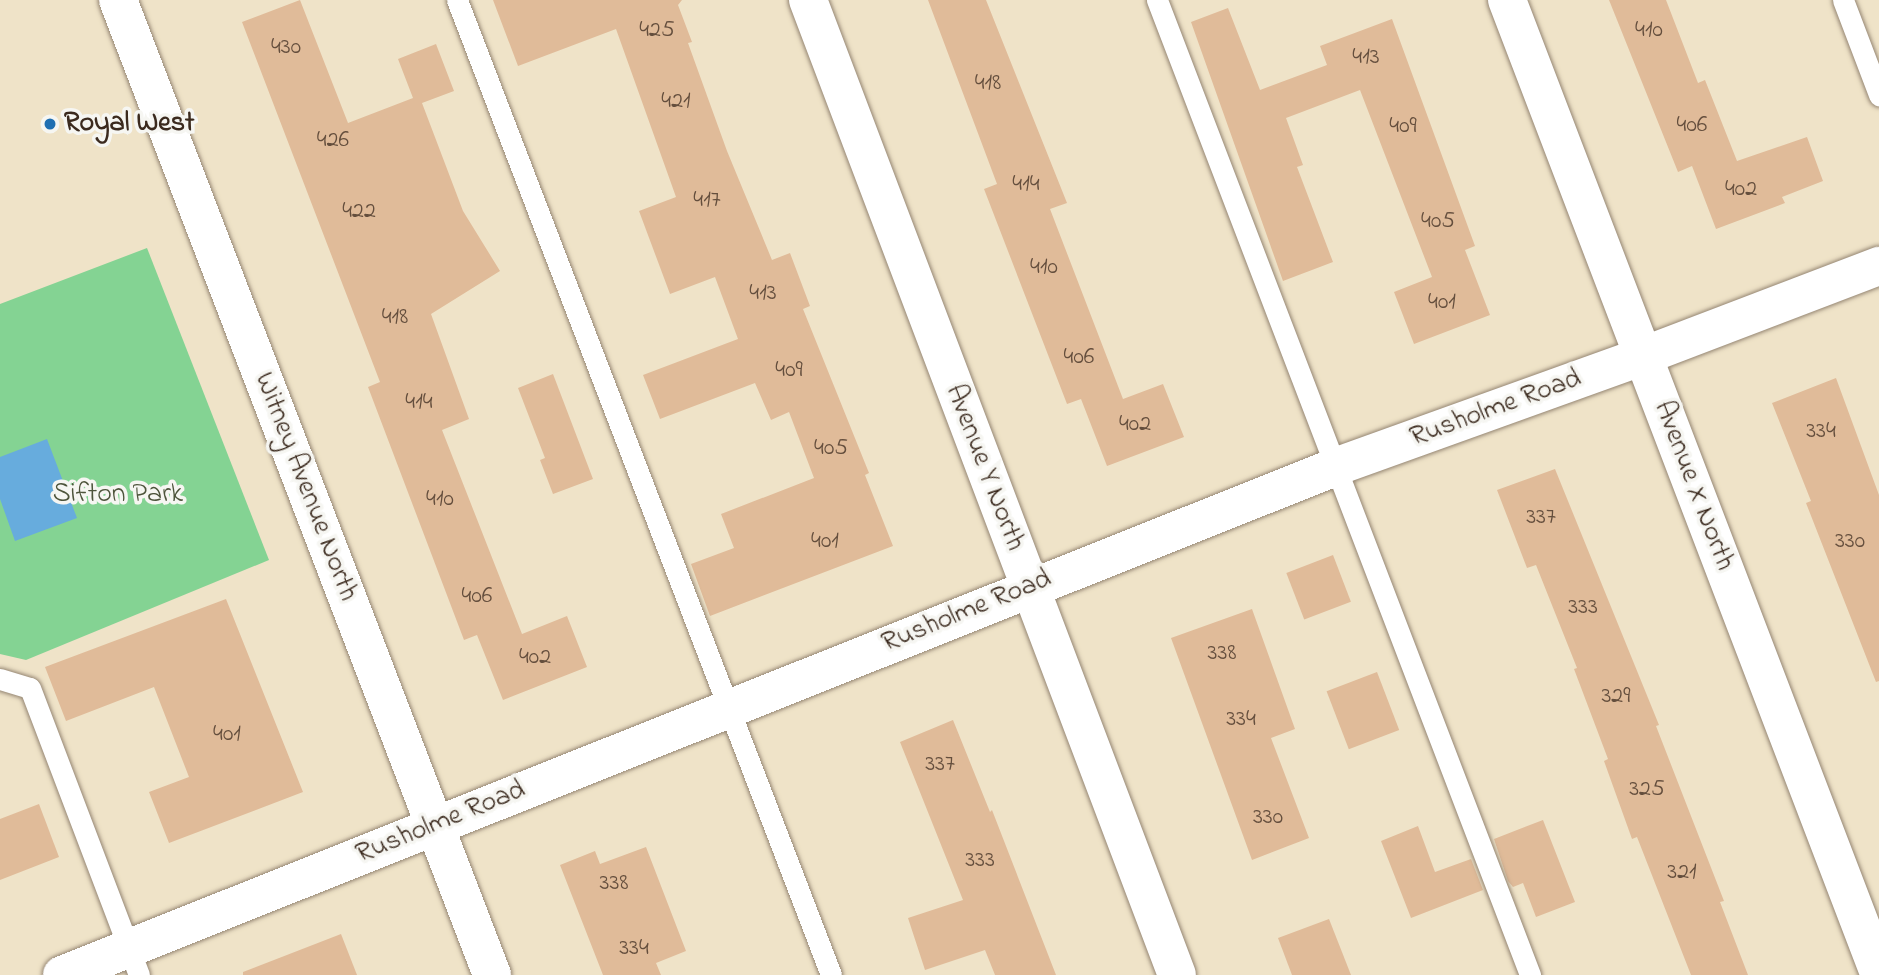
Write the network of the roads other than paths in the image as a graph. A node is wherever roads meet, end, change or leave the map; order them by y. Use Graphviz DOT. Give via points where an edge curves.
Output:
graph roads {
  1 [pos="118,0"];
  2 [pos="457,0"];
  3 [pos="808,0"];
  4 [pos="1157,0"];
  5 [pos="1507,0"];
  6 [pos="1843,0"];
  7 [pos="1879,95"];
  8 [pos="1879,266"];
  9 [pos="1643,356"];
  10 [pos="1335,467"];
  11 [pos="1029,587"];
  12 [pos="0,679"];
  13 [pos="729,708"];
  14 [pos="435,825"];
  15 [pos="133,962"];
  16 [pos="1879,973"];
  17 [pos="62,975"];
  18 [pos="492,975"];
  19 [pos="831,975"];
  20 [pos="1177,975"];
  21 [pos="1530,975"];
  1 -- 14 [label="street, Witney Avenue North"];
  2 -- 13 [label="lane"];
  3 -- 11 [label="street, Avenue Y North"];
  4 -- 10 [label="lane"];
  5 -- 9 [label="street, Avenue X North"];
  6 -- 7 [label="lane"];
  8 -- 9 [label="street, Rusholme Road"];
  9 -- 10 [label="street, Rusholme Road"];
  9 -- 16 [label="street, Avenue X North"];
  10 -- 11 [label="street, Rusholme Road"];
  10 -- 21 [label="lane"];
  11 -- 13 [label="street, Rusholme Road"];
  11 -- 20 [label="street, Avenue Y North"];
  12 -- 15 [label="lane" via="30,688"];
  13 -- 14 [label="street, Rusholme Road"];
  13 -- 19 [label="lane"];
  14 -- 15 [label="street, Rusholme Road"];
  14 -- 18 [label="street, Witney Avenue North"];
  15 -- 17 [label="street, Rusholme Road"];
}
